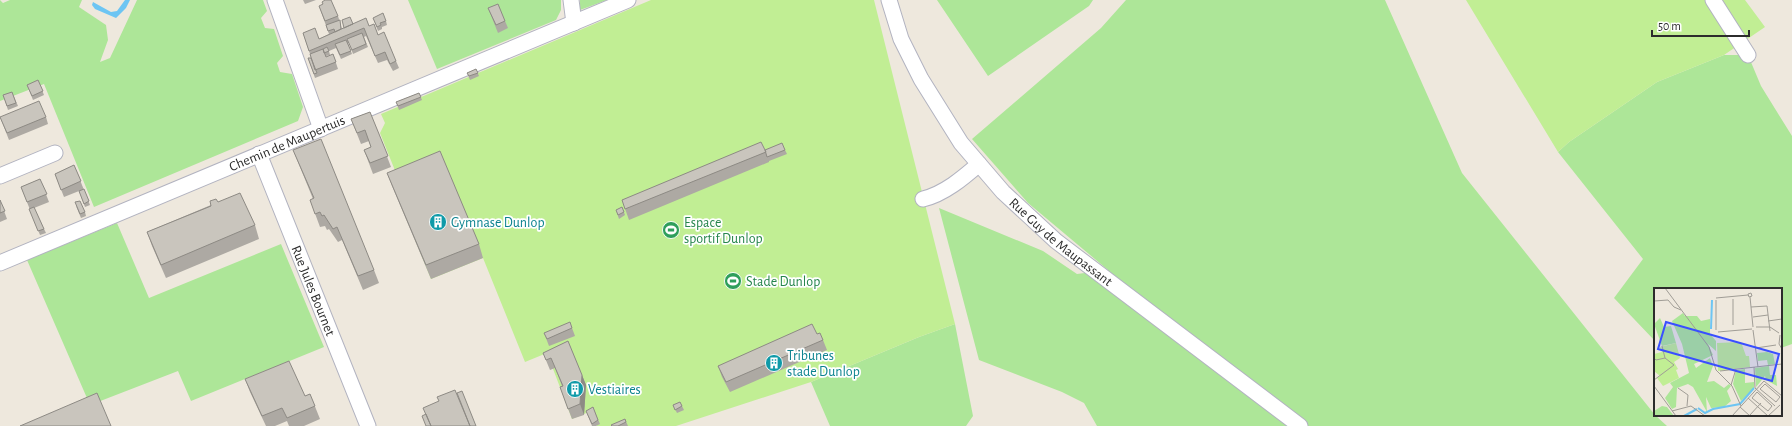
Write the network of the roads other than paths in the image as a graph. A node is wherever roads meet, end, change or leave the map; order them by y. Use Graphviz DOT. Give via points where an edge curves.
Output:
graph roads {
  1 [pos="275,0"];
  2 [pos="571,0"];
  3 [pos="628,0"];
  4 [pos="889,0"];
  5 [pos="1713,0"];
  6 [pos="574,23"];
  7 [pos="1748,55"];
  8 [pos="321,129"];
  9 [pos="55,154"];
  10 [pos="259,154"];
  11 [pos="979,164"];
  12 [pos="0,176"];
  13 [pos="923,199"];
  14 [pos="0,263"];
  15 [pos="368,426"];
  16 [pos="1300,426"];
  1 -- 8 [label="street"];
  2 -- 6 [label="street"];
  3 -- 6 [label="street, Chemin de Maupertuis"];
  4 -- 11 [label="street, Rue Guy de Maupassant" via="901,39 921,79 961,143"];
  5 -- 7 [label="street"];
  6 -- 8 [label="street, Chemin de Maupertuis"];
  8 -- 10 [label="street, Chemin de Maupertuis"];
  9 -- 12 [label="street"];
  10 -- 14 [label="street, Chemin de Maupertuis"];
  10 -- 15 [label="street, Rue Jules Bournet"];
  11 -- 13 [label="street" via="960,180"];
  11 -- 16 [label="street, Rue Guy de Maupassant" via="1003,192 1056,241"];
}
